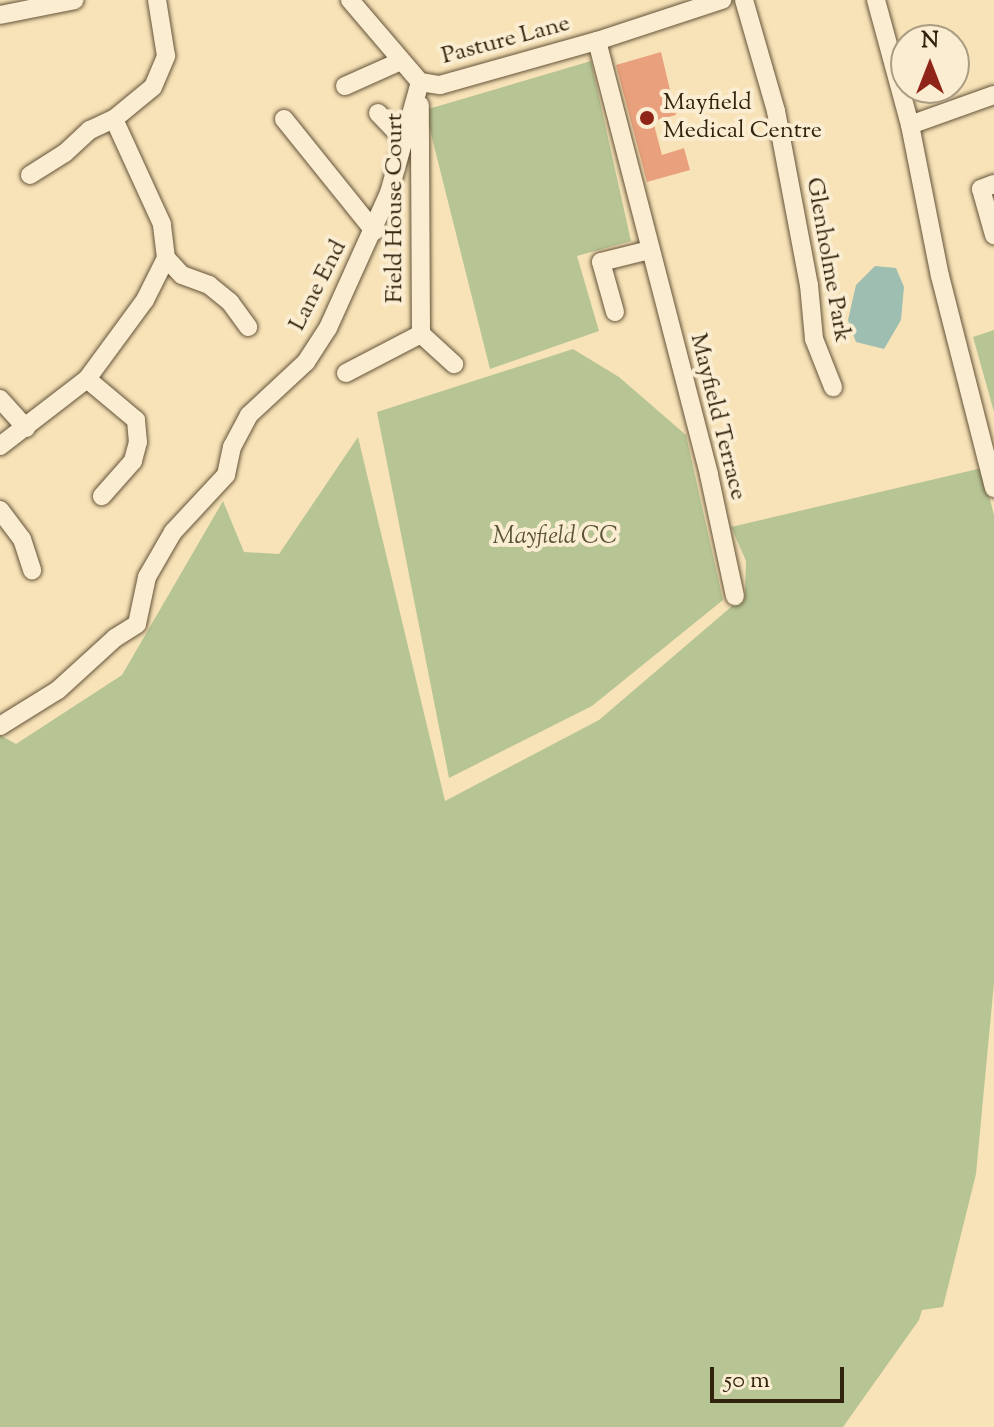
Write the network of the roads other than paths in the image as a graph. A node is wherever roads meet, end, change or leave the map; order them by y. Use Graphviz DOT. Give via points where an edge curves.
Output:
graph roads {
  1 [pos="75,0"];
  2 [pos="157,0"];
  3 [pos="350,0"];
  4 [pos="722,0"];
  5 [pos="744,0"];
  6 [pos="876,0"];
  7 [pos="0,15"];
  8 [pos="597,41"];
  9 [pos="401,61"];
  10 [pos="420,82"];
  11 [pos="345,86"];
  12 [pos="994,95"];
  13 [pos="378,113"];
  14 [pos="114,119"];
  15 [pos="284,119"];
  16 [pos="910,125"];
  17 [pos="403,139"];
  18 [pos="30,175"];
  19 [pos="994,184"];
  20 [pos="374,231"];
  21 [pos="994,235"];
  22 [pos="650,250"];
  23 [pos="166,258"];
  24 [pos="615,312"];
  25 [pos="248,327"];
  26 [pos="421,334"];
  27 [pos="454,364"];
  28 [pos="346,373"];
  29 [pos="87,379"];
  30 [pos="833,387"];
  31 [pos="0,399"];
  32 [pos="26,428"];
  33 [pos="0,446"];
  34 [pos="994,488"];
  35 [pos="102,496"];
  36 [pos="0,510"];
  37 [pos="32,570"];
  38 [pos="735,596"];
  39 [pos="0,726"];
  1 -- 7 [label="street"];
  2 -- 14 [label="street" via="166,56 153,87"];
  3 -- 9 [label="street, Pasture Lane"];
  4 -- 8 [label="street, Pasture Lane"];
  5 -- 30 [label="street, Glenholme Park" via="776,111 814,339"];
  6 -- 16 [label="street"];
  8 -- 10 [label="street, Pasture Lane" via="440,85"];
  8 -- 22 [label="street, Mayfield Terrace"];
  9 -- 10 [label="street, Pasture Lane"];
  9 -- 11 [label="street"];
  10 -- 17 [label="street, Lane End"];
  10 -- 26 [label="street, Field House Court"];
  12 -- 16 [label="street"];
  13 -- 17 [label="street"];
  14 -- 18 [label="street" via="90,130"];
  14 -- 23 [label="street" via="162,224"];
  15 -- 20 [label="street"];
  16 -- 34 [label="street" via="940,276"];
  17 -- 20 [label="street, Lane End"];
  19 -- 21 [label="street" via="981,189"];
  20 -- 39 [label="street, Lane End" via="306,362 249,415 232,447 226,475 167,543 147,577 137,624 58,690"];
  22 -- 24 [label="street" via="601,262"];
  22 -- 38 [label="street, Mayfield Terrace"];
  23 -- 25 [label="street" via="182,275 209,285 230,302"];
  23 -- 29 [label="street" via="145,300"];
  26 -- 27 [label="street, Field House Court"];
  26 -- 28 [label="street, Field House Court"];
  29 -- 32 [label="street"];
  29 -- 35 [label="street" via="136,420 133,461"];
  31 -- 32 [label="street"];
  32 -- 33 [label="street"];
  36 -- 37 [label="street" via="22,539"];
}
